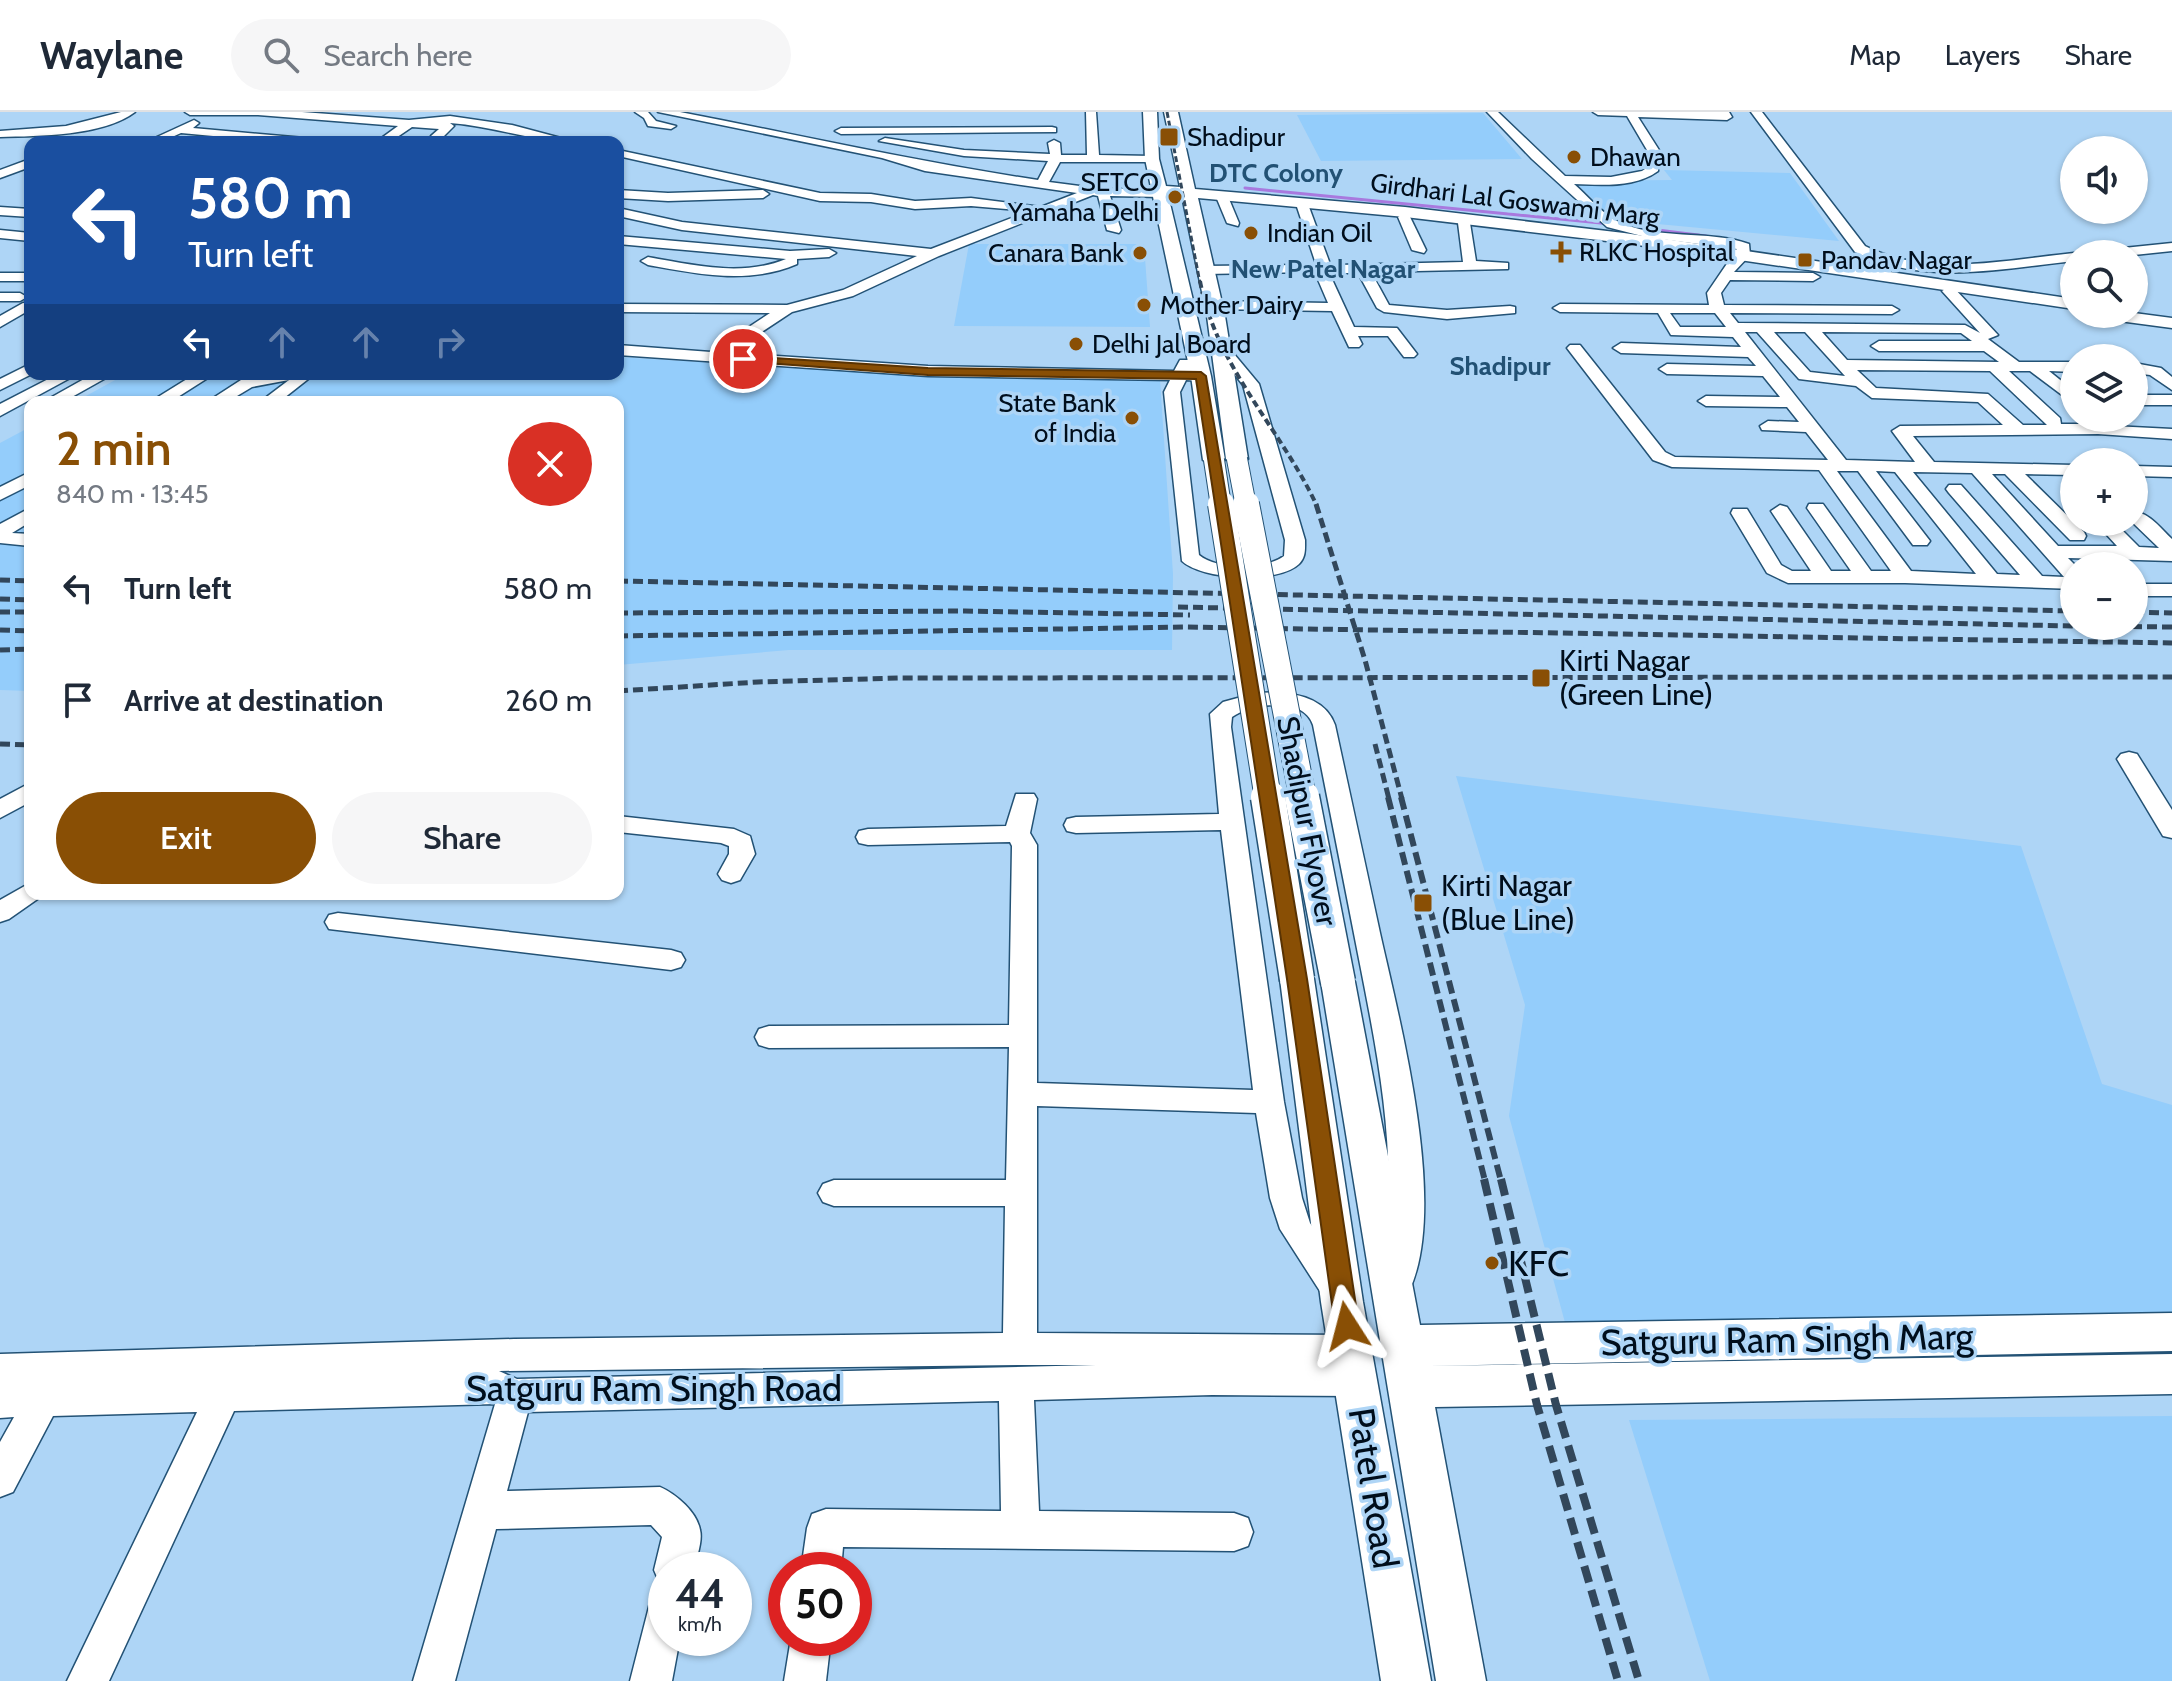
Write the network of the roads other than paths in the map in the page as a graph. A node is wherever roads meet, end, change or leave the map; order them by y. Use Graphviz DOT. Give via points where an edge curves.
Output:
graph roads {
  1 [pos="130,112"];
  2 [pos="190,112"];
  3 [pos="640,112"];
  4 [pos="663,112"];
  5 [pos="1091,112"];
  6 [pos="1150,112"];
  7 [pos="1171,112"];
  8 [pos="1492,112"];
  9 [pos="1598,112"];
  10 [pos="1723,112"];
  11 [pos="1749,112"];
  12 [pos="1756,112"];
  13 [pos="211,113"];
  14 [pos="1631,113"];
  15 [pos="444,114"];
  16 [pos="1700,114"];
  17 [pos="926,116"];
  18 [pos="951,116"];
  19 [pos="973,116"];
  20 [pos="495,117"];
  21 [pos="771,117"];
  22 [pos="730,118"];
  23 [pos="113,120"];
  24 [pos="412,122"];
  25 [pos="678,122"];
  26 [pos="758,124"];
  27 [pos="703,127"];
  28 [pos="181,130"];
  29 [pos="970,130"];
  30 [pos="121,131"];
  31 [pos="0,134"];
  32 [pos="687,134"];
  33 [pos="163,136"];
  34 [pos="248,136"];
  35 [pos="391,136"];
  36 [pos="437,136"];
  37 [pos="552,136"];
  38 [pos="921,139"];
  39 [pos="945,140"];
  40 [pos="891,146"];
  41 [pos="852,149"];
  42 [pos="790,152"];
  43 [pos="964,153"];
  44 [pos="624,155"];
  45 [pos="1056,158"];
  46 [pos="1093,158"];
  47 [pos="1152,159"];
  48 [pos="24,165"];
  49 [pos="0,174"];
  50 [pos="1046,177"];
  51 [pos="1562,180"];
  52 [pos="1097,192"];
  53 [pos="1161,192"];
  54 [pos="1187,193"];
  55 [pos="624,194"];
  56 [pos="784,195"];
  57 [pos="1223,199"];
  58 [pos="1,206"];
  59 [pos="1303,207"];
  60 [pos="1048,209"];
  61 [pos="24,212"];
  62 [pos="624,214"];
  63 [pos="1404,217"];
  64 [pos="761,218"];
  65 [pos="1233,223"];
  66 [pos="1464,223"];
  67 [pos="1114,230"];
  68 [pos="749,232"];
  69 [pos="0,234"];
  70 [pos="24,236"];
  71 [pos="624,240"];
  72 [pos="841,244"];
  73 [pos="2172,247"];
  74 [pos="2148,249"];
  75 [pos="1419,250"];
  76 [pos="1852,250"];
  77 [pos="1266,252"];
  78 [pos="934,253"];
  79 [pos="802,255"];
  80 [pos="827,255"];
  81 [pos="1739,257"];
  82 [pos="2060,258"];
  83 [pos="857,260"];
  84 [pos="648,261"];
  85 [pos="882,264"];
  86 [pos="1470,265"];
  87 [pos="1503,266"];
  88 [pos="1446,267"];
  89 [pos="901,268"];
  90 [pos="1362,268"];
  91 [pos="1271,269"];
  92 [pos="1328,269"];
  93 [pos="1205,270"];
  94 [pos="0,277"];
  95 [pos="24,277"];
  96 [pos="1813,277"];
  97 [pos="1461,286"];
  98 [pos="1277,287"];
  99 [pos="1949,291"];
  100 [pos="1726,292"];
  101 [pos="1781,293"];
  102 [pos="0,297"];
  103 [pos="24,304"];
  104 [pos="1213,305"];
  105 [pos="2060,305"];
  106 [pos="2060,305"];
  107 [pos="1337,307"];
  108 [pos="624,308"];
  109 [pos="1560,308"];
  110 [pos="787,309"];
  111 [pos="1510,310"];
  112 [pos="1892,310"];
  113 [pos="1664,315"];
  114 [pos="2148,316"];
  115 [pos="2148,319"];
  116 [pos="2169,321"];
  117 [pos="0,323"];
  118 [pos="1761,327"];
  119 [pos="1809,327"];
  120 [pos="1858,328"];
  121 [pos="1684,342"];
  122 [pos="1219,345"];
  123 [pos="1879,346"];
  124 [pos="1195,347"];
  125 [pos="1991,347"];
  126 [pos="1575,348"];
  127 [pos="1621,348"];
  128 [pos="624,350"];
  129 [pos="1409,354"];
  130 [pos="713,357"];
  131 [pos="1684,360"];
  132 [pos="624,364"];
  133 [pos="1843,365"];
  134 [pos="1898,365"];
  135 [pos="1955,365"];
  136 [pos="1994,366"];
  137 [pos="2025,367"];
  138 [pos="2060,367"];
  139 [pos="1667,369"];
  140 [pos="2148,370"];
  141 [pos="24,372"];
  142 [pos="1769,373"];
  143 [pos="1201,376"];
  144 [pos="58,380"];
  145 [pos="93,380"];
  146 [pos="196,380"];
  147 [pos="262,380"];
  148 [pos="299,380"];
  149 [pos="1859,382"];
  150 [pos="1176,384"];
  151 [pos="0,385"];
  152 [pos="2172,385"];
  153 [pos="2060,391"];
  154 [pos="28,396"];
  155 [pos="63,396"];
  156 [pos="168,396"];
  157 [pos="225,396"];
  158 [pos="276,396"];
  159 [pos="24,398"];
  160 [pos="1985,398"];
  161 [pos="2148,400"];
  162 [pos="2172,400"];
  163 [pos="0,411"];
  164 [pos="24,416"];
  165 [pos="2054,422"];
  166 [pos="1768,426"];
  167 [pos="2060,427"];
  168 [pos="0,428"];
  169 [pos="2020,431"];
  170 [pos="2148,431"];
  171 [pos="1966,432"];
  172 [pos="2172,434"];
  173 [pos="1226,460"];
  174 [pos="1833,465"];
  175 [pos="1863,466"];
  176 [pos="1900,467"];
  177 [pos="1929,467"];
  178 [pos="1977,468"];
  179 [pos="2005,469"];
  180 [pos="2060,470"];
  181 [pos="2148,471"];
  182 [pos="2172,472"];
  183 [pos="24,481"];
  184 [pos="1918,488"];
  185 [pos="1955,489"];
  186 [pos="1996,489"];
  187 [pos="0,495"];
  188 [pos="1816,508"];
  189 [pos="1780,511"];
  190 [pos="1740,513"];
  191 [pos="2148,517"];
  192 [pos="24,518"];
  193 [pos="2172,518"];
  194 [pos="2060,520"];
  195 [pos="2148,529"];
  196 [pos="0,535"];
  197 [pos="2118,536"];
  198 [pos="24,539"];
  199 [pos="1920,541"];
  200 [pos="2053,552"];
  201 [pos="2060,552"];
  202 [pos="2133,552"];
  203 [pos="2148,552"];
  204 [pos="2172,553"];
  205 [pos="2060,562"];
  206 [pos="1905,577"];
  207 [pos="1826,578"];
  208 [pos="1866,578"];
  209 [pos="1993,582"];
  210 [pos="2060,582"];
  211 [pos="2038,583"];
  212 [pos="2148,590"];
  213 [pos="2172,590"];
  214 [pos="2129,759"];
  215 [pos="24,795"];
  216 [pos="1025,799"];
  217 [pos="0,810"];
  218 [pos="1233,822"];
  219 [pos="624,825"];
  220 [pos="1076,825"];
  221 [pos="2172,830"];
  222 [pos="1017,834"];
  223 [pos="868,837"];
  224 [pos="731,874"];
  225 [pos="24,896"];
  226 [pos="0,913"];
  227 [pos="338,922"];
  228 [pos="671,960"];
  229 [pos="1023,1036"];
  230 [pos="769,1037"];
  231 [pos="1022,1094"];
  232 [pos="1269,1102"];
  233 [pos="834,1193"];
  234 [pos="1022,1193"];
  235 [pos="1341,1295"];
  236 [pos="1393,1297"];
  237 [pos="2172,1332"];
  238 [pos="1354,1365"];
  239 [pos="1018,1366"];
  240 [pos="1406,1366"];
  241 [pos="0,1370"];
  242 [pos="2172,1374"];
  243 [pos="224,1394"];
  244 [pos="515,1396"];
  245 [pos="43,1400"];
  246 [pos="0,1401"];
  247 [pos="0,1479"];
  248 [pos="482,1510"];
  249 [pos="1021,1531"];
  250 [pos="1234,1532"];
  251 [pos="678,1552"];
  252 [pos="823,1552"];
  253 [pos="656,1656"];
  254 [pos="808,1656"];
  255 [pos="88,1681"];
  256 [pos="434,1681"];
  257 [pos="651,1681"];
  258 [pos="805,1681"];
  259 [pos="1406,1681"];
  260 [pos="1461,1681"];
  1 -- 23 [label="street"];
  2 -- 13 [label="street"];
  3 -- 25 [label="street" via="652,124"];
  4 -- 25 [label="street"];
  5 -- 46 [label="street"];
  6 -- 47 [label="main road"];
  7 -- 54 [label="main road"];
  8 -- 51 [label="street"];
  9 -- 14 [label="street"];
  10 -- 16 [label="street" via="1727,117"];
  11 -- 76 [label="street"];
  12 -- 82 [label="street" via="1867,254 1938,268"];
  13 -- 24 [label="street"];
  13 -- 28 [label="street"];
  14 -- 16 [label="street"];
  14 -- 51 [label="street" via="1653,150 1651,172"];
  15 -- 20 [label="street"];
  15 -- 24 [label="street"];
  17 -- 38 [label="street"];
  18 -- 39 [label="street"];
  19 -- 29 [label="street"];
  20 -- 37 [label="street"];
  21 -- 26 [label="street"];
  22 -- 26 [label="street"];
  23 -- 30 [label="street"];
  23 -- 31 [label="street"];
  24 -- 35 [label="street"];
  24 -- 36 [label="street" via="449,126"];
  25 -- 27 [label="street"];
  25 -- 32 [label="street" via="663,130"];
  25 -- 41 [label="street" via="709,121"];
  26 -- 40 [label="street"];
  28 -- 33 [label="street"];
  28 -- 34 [label="street"];
  29 -- 39 [label="street"];
  29 -- 43 [label="street"];
  29 -- 45 [label="street" via="1052,125"];
  38 -- 39 [label="street"];
  38 -- 39 [label="street"];
  38 -- 40 [label="street"];
  38 -- 40 [label="street" via="838,129"];
  39 -- 43 [label="street"];
  40 -- 50 [label="street"];
  41 -- 42 [label="street"];
  41 -- 50 [label="street" via="925,167"];
  43 -- 45 [label="street"];
  44 -- 56 [label="street"];
  45 -- 46 [label="street"];
  45 -- 50 [label="street"];
  46 -- 47 [label="street"];
  47 -- 53 [label="main road"];
  48 -- 49 [label="street"];
  50 -- 52 [label="street"];
  51 -- 81 [label="street" via="1620,227 1733,243 1744,247"];
  52 -- 53 [label="street"];
  52 -- 60 [label="street"];
  52 -- 67 [label="street"];
  53 -- 54 [label="main road"];
  53 -- 124 [label="main road"];
  54 -- 57 [label="main road, Girdhari Lal Goswami Marg"];
  54 -- 81 [label="main road, Girdhari Lal Goswami Marg" via="1421,214"];
  54 -- 93 [label="main road"];
  55 -- 56 [label="street"];
  56 -- 60 [label="street"];
  57 -- 59 [label="main road, Girdhari Lal Goswami Marg"];
  57 -- 65 [label="street"];
  58 -- 61 [label="street"];
  59 -- 63 [label="main road, Girdhari Lal Goswami Marg"];
  59 -- 92 [label="street"];
  60 -- 78 [label="street"];
  62 -- 68 [label="street"];
  63 -- 66 [label="main road, Girdhari Lal Goswami Marg"];
  63 -- 75 [label="street"];
  64 -- 68 [label="street"];
  66 -- 81 [label="main road, Girdhari Lal Goswami Marg"];
  66 -- 86 [label="street"];
  68 -- 72 [label="street"];
  69 -- 70 [label="street"];
  71 -- 79 [label="street"];
  72 -- 78 [label="street"];
  72 -- 80 [label="street"];
  73 -- 74 [label="street"];
  77 -- 91 [label="street"];
  78 -- 89 [label="street"];
  79 -- 80 [label="street"];
  79 -- 84 [label="street" via="786,265 750,271"];
  80 -- 83 [label="street"];
  81 -- 99 [label="main road, Girdhari Lal Goswami Marg"];
  81 -- 100 [label="street"];
  81 -- 105 [label="main road, Girdhari Lal Goswami Marg"];
  85 -- 89 [label="street"];
  86 -- 87 [label="street"];
  86 -- 88 [label="street"];
  88 -- 90 [label="street"];
  88 -- 97 [label="street"];
  89 -- 110 [label="street" via="848,293"];
  90 -- 92 [label="street"];
  90 -- 111 [label="street" via="1384,308 1461,314"];
  91 -- 92 [label="street"];
  91 -- 93 [label="street"];
  91 -- 98 [label="street"];
  92 -- 107 [label="street"];
  93 -- 104 [label="main road"];
  94 -- 95 [label="street"];
  96 -- 100 [label="street" via="1755,278"];
  99 -- 106 [label="main road, Girdhari Lal Goswami Marg"];
  99 -- 137 [label="street"];
  100 -- 101 [label="street"];
  100 -- 109 [label="street"];
  100 -- 112 [label="street"];
  100 -- 142 [label="street"];
  102 -- 103 [label="street"];
  103 -- 117 [label="street"];
  104 -- 107 [label="street" via="1315,314"];
  104 -- 122 [label="main road"];
  107 -- 129 [label="street" via="1351,338 1392,331"];
  108 -- 110 [label="street"];
  110 -- 130 [label="street"];
  113 -- 142 [label="street" via="1676,332"];
  114 -- 116 [label="main road"];
  115 -- 116 [label="main road"];
  118 -- 119 [label="street"];
  118 -- 142 [label="street"];
  118 -- 149 [label="street" via="1805,376"];
  119 -- 120 [label="street"];
  119 -- 133 [label="street"];
  120 -- 123 [label="street"];
  120 -- 125 [label="street" via="1961,328"];
  121 -- 142 [label="street"];
  122 -- 150 [label="street" via="1251,384 1295,540 1290,562 1269,570 1212,569 1189,557"];
  122 -- 173 [label="main road, Shadipur Flyover"];
  123 -- 125 [label="street"];
  123 -- 134 [label="street"];
  124 -- 143 [label="main road"];
  124 -- 150 [label="street"];
  125 -- 137 [label="street"];
  126 -- 174 [label="street" via="1662,458"];
  127 -- 142 [label="street"];
  128 -- 130 [label="street"];
  130 -- 150 [label="street"];
  131 -- 142 [label="street"];
  132 -- 150 [label="street" via="905,382"];
  133 -- 134 [label="street"];
  133 -- 149 [label="street"];
  134 -- 135 [label="street"];
  135 -- 136 [label="street"];
  135 -- 160 [label="street"];
  136 -- 137 [label="street"];
  136 -- 165 [label="street"];
  137 -- 138 [label="street"];
  137 -- 153 [label="street"];
  139 -- 142 [label="street"];
  140 -- 152 [label="street"];
  141 -- 151 [label="street"];
  142 -- 142 [label="street" via="1702,396"];
  142 -- 166 [label="street"];
  142 -- 174 [label="street"];
  143 -- 150 [label="street"];
  143 -- 173 [label="main road, Shadipur Flyover"];
  144 -- 154 [label="street"];
  145 -- 155 [label="street"];
  146 -- 156 [label="street"];
  147 -- 157 [label="street"];
  148 -- 158 [label="street"];
  149 -- 160 [label="street" via="1876,394"];
  159 -- 163 [label="street"];
  160 -- 169 [label="street"];
  161 -- 162 [label="street"];
  164 -- 168 [label="street"];
  167 -- 169 [label="street"];
  169 -- 171 [label="street"];
  170 -- 172 [label="street"];
  171 -- 177 [label="street" via="1895,425"];
  171 -- 179 [label="street"];
  173 -- 235 [label="main road, Shadipur Flyover, bridge"];
  173 -- 236 [label="main road, Shadipur Flyover, bridge" via="1338,982"];
  174 -- 175 [label="street"];
  174 -- 206 [label="street"];
  175 -- 176 [label="street"];
  175 -- 199 [label="street"];
  176 -- 177 [label="street"];
  176 -- 184 [label="street"];
  177 -- 178 [label="street"];
  178 -- 179 [label="street"];
  178 -- 186 [label="street"];
  179 -- 180 [label="street"];
  179 -- 194 [label="street"];
  181 -- 182 [label="street"];
  183 -- 187 [label="street"];
  184 -- 185 [label="street"];
  184 -- 209 [label="street"];
  185 -- 186 [label="street"];
  185 -- 211 [label="street"];
  186 -- 200 [label="street"];
  188 -- 208 [label="street"];
  189 -- 207 [label="street"];
  190 -- 207 [label="street" via="1780,573 1798,579"];
  191 -- 193 [label="street"];
  192 -- 196 [label="street"];
  195 -- 204 [label="street"];
  196 -- 198 [label="street"];
  197 -- 202 [label="street"];
  200 -- 201 [label="street"];
  200 -- 205 [label="street"];
  203 -- 204 [label="street"];
  206 -- 208 [label="street"];
  206 -- 209 [label="street"];
  207 -- 208 [label="street"];
  209 -- 211 [label="street"];
  210 -- 211 [label="street"];
  212 -- 213 [label="street"];
  214 -- 221 [label="street"];
  215 -- 217 [label="street"];
  216 -- 222 [label="street"];
  218 -- 220 [label="street"];
  218 -- 232 [label="street"];
  218 -- 236 [label="street" via="1221,714 1238,703 1266,700 1312,707 1324,725 1393,1057 1408,1184 1406,1244"];
  219 -- 224 [label="street" via="725,835 741,842 742,854"];
  222 -- 223 [label="street"];
  222 -- 229 [label="street" via="1025,845"];
  225 -- 226 [label="street"];
  227 -- 228 [label="street"];
  229 -- 230 [label="street"];
  229 -- 231 [label="street"];
  231 -- 232 [label="street"];
  231 -- 234 [label="street"];
  232 -- 235 [label="street" via="1296,1229"];
  233 -- 234 [label="street"];
  234 -- 239 [label="street"];
  235 -- 238 [label="main road, Patel Road"];
  236 -- 240 [label="main road, Patel Road"];
  237 -- 240 [label="main road, Satguru Ram Singh Marg"];
  238 -- 239 [label="street, Satguru Ram Singh Road" via="1212,1379"];
  238 -- 259 [label="main road, Patel Road"];
  239 -- 241 [label="street, Satguru Ram Singh Road" via="514,1355"];
  239 -- 244 [label="street, Satguru Ram Singh Road"];
  239 -- 249 [label="street"];
  240 -- 242 [label="main road, Satguru Ram Singh Marg"];
  240 -- 260 [label="main road, Patel Road"];
  243 -- 244 [label="street, Satguru Ram Singh Road" via="496,1387"];
  243 -- 245 [label="street, Satguru Ram Singh Road"];
  243 -- 255 [label="street"];
  244 -- 248 [label="street"];
  245 -- 246 [label="street, Satguru Ram Singh Road"];
  245 -- 247 [label="street"];
  248 -- 251 [label="street" via="660,1506 682,1532"];
  248 -- 256 [label="street"];
  249 -- 250 [label="street"];
  249 -- 252 [label="street" via="826,1528"];
  253 -- 257 [label="street"];
  254 -- 258 [label="street"];
}
